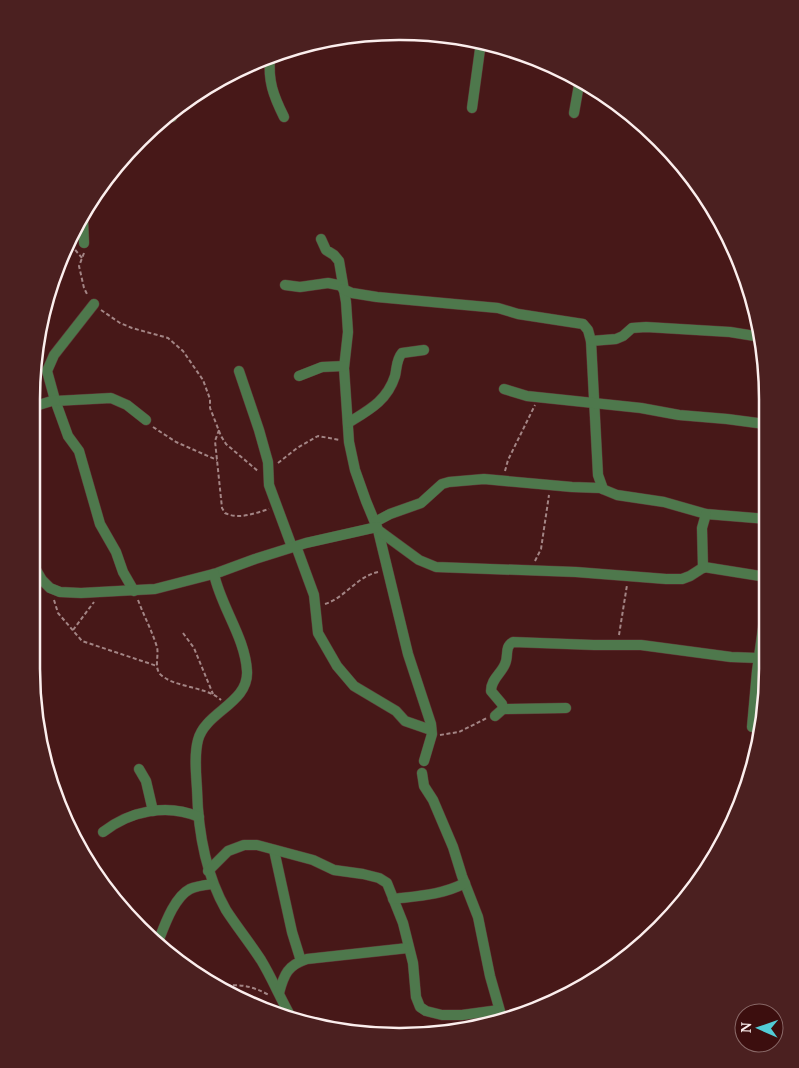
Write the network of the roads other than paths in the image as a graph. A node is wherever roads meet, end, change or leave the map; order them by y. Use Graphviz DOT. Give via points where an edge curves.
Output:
graph roads {
  1 [pos="480,49"];
  2 [pos="270,64"];
  3 [pos="579,88"];
  4 [pos="472,108"];
  5 [pos="574,114"];
  6 [pos="284,117"];
  7 [pos="83,228"];
  8 [pos="321,240"];
  9 [pos="84,244"];
  10 [pos="285,285"];
  11 [pos="343,288"];
  12 [pos="94,304"];
  13 [pos="753,336"];
  14 [pos="591,341"];
  15 [pos="424,350"];
  16 [pos="344,366"];
  17 [pos="239,371"];
  18 [pos="299,376"];
  19 [pos="504,389"];
  20 [pos="55,401"];
  21 [pos="594,403"];
  22 [pos="40,405"];
  23 [pos="146,420"];
  24 [pos="348,423"];
  25 [pos="759,423"];
  26 [pos="603,489"];
  27 [pos="706,514"];
  28 [pos="759,518"];
  29 [pos="376,527"];
  30 [pos="294,546"];
  31 [pos="703,568"];
  32 [pos="214,574"];
  33 [pos="759,576"];
  34 [pos="40,577"];
  35 [pos="134,591"];
  36 [pos="759,652"];
  37 [pos="758,658"];
  38 [pos="566,708"];
  39 [pos="503,709"];
  40 [pos="495,716"];
  41 [pos="752,727"];
  42 [pos="431,734"];
  43 [pos="424,761"];
  44 [pos="139,770"];
  45 [pos="422,773"];
  46 [pos="153,811"];
  47 [pos="199,817"];
  48 [pos="104,832"];
  49 [pos="274,850"];
  50 [pos="208,871"];
  51 [pos="465,883"];
  52 [pos="213,884"];
  53 [pos="393,899"];
  54 [pos="160,937"];
  55 [pos="408,948"];
  56 [pos="301,961"];
  57 [pos="278,993"];
  58 [pos="287,1010"];
  59 [pos="500,1014"];
  1 -- 4 [label="street"];
  2 -- 6 [label="street" via="270,84"];
  3 -- 5 [label="street"];
  7 -- 9 [label="street"];
  8 -- 11 [label="street" via="326,250 339,261"];
  10 -- 11 [label="street" via="300,287 328,283"];
  11 -- 14 [label="street" via="362,295 489,307 577,322 588,330"];
  11 -- 16 [label="street" via="348,332"];
  12 -- 20 [label="street" via="50,362 47,371"];
  13 -- 14 [label="street" via="646,327 632,328 616,338"];
  14 -- 21 [label="street"];
  15 -- 24 [label="street" via="402,353 391,385 380,401"];
  16 -- 18 [label="street" via="322,367"];
  16 -- 24 [label="street"];
  17 -- 30 [label="street" via="259,430 276,506"];
  19 -- 21 [label="street" via="516,394"];
  20 -- 22 [label="street"];
  20 -- 23 [label="street" via="111,398 127,405"];
  20 -- 35 [label="street" via="68,436 79,451 100,524"];
  21 -- 25 [label="street"];
  21 -- 26 [label="street" via="598,475"];
  24 -- 29 [label="street" via="349,442 360,484"];
  26 -- 27 [label="street" via="617,495 664,502"];
  26 -- 29 [label="street" via="472,479 449,482 421,503 390,514"];
  27 -- 28 [label="street"];
  27 -- 31 [label="street" via="702,528"];
  29 -- 30 [label="street"];
  29 -- 31 [label="street" via="419,560 436,567 682,579"];
  29 -- 42 [label="street" via="408,654 428,712"];
  30 -- 32 [label="street"];
  30 -- 42 [label="street" via="314,595 316,626 337,666 354,686 396,711 405,721"];
  31 -- 33 [label="street"];
  32 -- 35 [label="street" via="166,587"];
  32 -- 47 [label="street" via="247,671 244,688 205,728 198,741"];
  34 -- 35 [label="street" via="50,588 60,592"];
  36 -- 37 [label="street"];
  37 -- 39 [label="street" via="641,645 517,642 509,644 506,663 491,686 490,691"];
  37 -- 41 [label="street"];
  38 -- 39 [label="street"];
  39 -- 40 [label="street"];
  42 -- 43 [label="street"];
  44 -- 46 [label="street" via="146,781"];
  45 -- 51 [label="street" via="424,786 444,824"];
  46 -- 47 [label="street" via="180,811"];
  46 -- 48 [label="street" via="120,820"];
  47 -- 50 [label="street"];
  49 -- 50 [label="street" via="256,845 235,847"];
  49 -- 53 [label="street" via="313,860 334,870 379,878 387,883"];
  49 -- 56 [label="street"];
  50 -- 52 [label="street"];
  51 -- 53 [label="street" via="439,893"];
  51 -- 59 [label="street" via="478,917"];
  52 -- 54 [label="street" via="185,892"];
  52 -- 57 [label="street"];
  53 -- 55 [label="street" via="403,923"];
  55 -- 56 [label="street"];
  55 -- 59 [label="street" via="416,997 426,1011 442,1015"];
  56 -- 57 [label="street" via="289,968"];
  57 -- 58 [label="street"];
}
